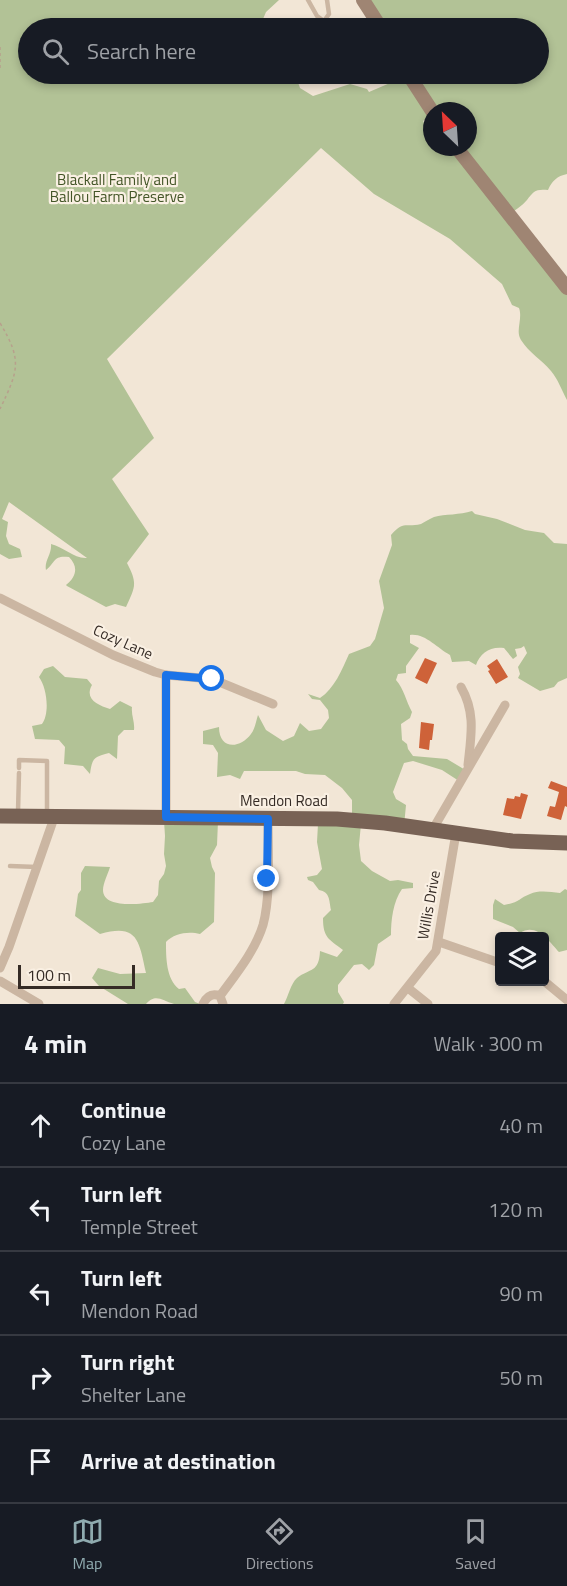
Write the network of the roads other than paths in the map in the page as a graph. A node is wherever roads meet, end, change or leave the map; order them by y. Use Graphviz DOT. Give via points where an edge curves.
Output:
graph roads {
  1 [pos="308,0"];
  2 [pos="327,0"];
  3 [pos="363,0"];
  4 [pos="320,18"];
  5 [pos="326,18"];
  6 [pos="375,18"];
  7 [pos="414,84"];
  8 [pos="426,102"];
  9 [pos="463,156"];
  10 [pos="567,288"];
  11 [pos="0,598"];
  12 [pos="166,675"];
  13 [pos="461,687"];
  14 [pos="273,704"];
  15 [pos="505,705"];
  16 [pos="467,767"];
  17 [pos="0,816"];
  18 [pos="18,816"];
  19 [pos="166,817"];
  20 [pos="50,818"];
  21 [pos="268,819"];
  22 [pos="432,829"];
  23 [pos="456,833"];
  24 [pos="566,841"];
  25 [pos="10,866"];
  26 [pos="37,867"];
  27 [pos="439,942"];
  28 [pos="495,961"];
  29 [pos="0,968"];
  30 [pos="0,981"];
  31 [pos="549,985"];
  32 [pos="408,988"];
  33 [pos="567,999"];
  34 [pos="222,1000"];
  35 [pos="39,1004"];
  36 [pos="203,1004"];
  37 [pos="394,1004"];
  38 [pos="428,1004"];
  1 -- 4 [label="lane"];
  2 -- 5 [label="lane"];
  3 -- 6 [label="street"];
  7 -- 8 [label="street"];
  9 -- 10 [label="street"];
  11 -- 12 [label="street, Cozy Lane" via="113,655"];
  12 -- 14 [label="street, Cozy Lane" via="212,679"];
  12 -- 19 [label="street"];
  13 -- 16 [label="street" via="471,714"];
  15 -- 16 [label="street"];
  16 -- 22 [label="street"];
  17 -- 18 [label="main road, Mendon Road"];
  18 -- 20 [label="main road, Mendon Road"];
  18 -- 20 [label="lane" via="19,760 47,761"];
  19 -- 20 [label="main road, Mendon Road"];
  19 -- 21 [label="main road, Mendon Road"];
  20 -- 26 [label="street"];
  21 -- 22 [label="main road, Mendon Road" via="337,819"];
  21 -- 34 [label="street" via="262,927"];
  22 -- 23 [label="main road, Mendon Road"];
  23 -- 24 [label="main road, Mendon Road" via="512,841"];
  23 -- 27 [label="street, Willis Drive"];
  25 -- 26 [label="lane"];
  26 -- 29 [label="street"];
  27 -- 28 [label="street"];
  27 -- 32 [label="street, Willis Drive"];
  30 -- 35 [label="street"];
  31 -- 33 [label="street"];
  32 -- 37 [label="street, Willis Drive"];
  32 -- 38 [label="street"];
  34 -- 36 [label="street" via="211,995"];
}
